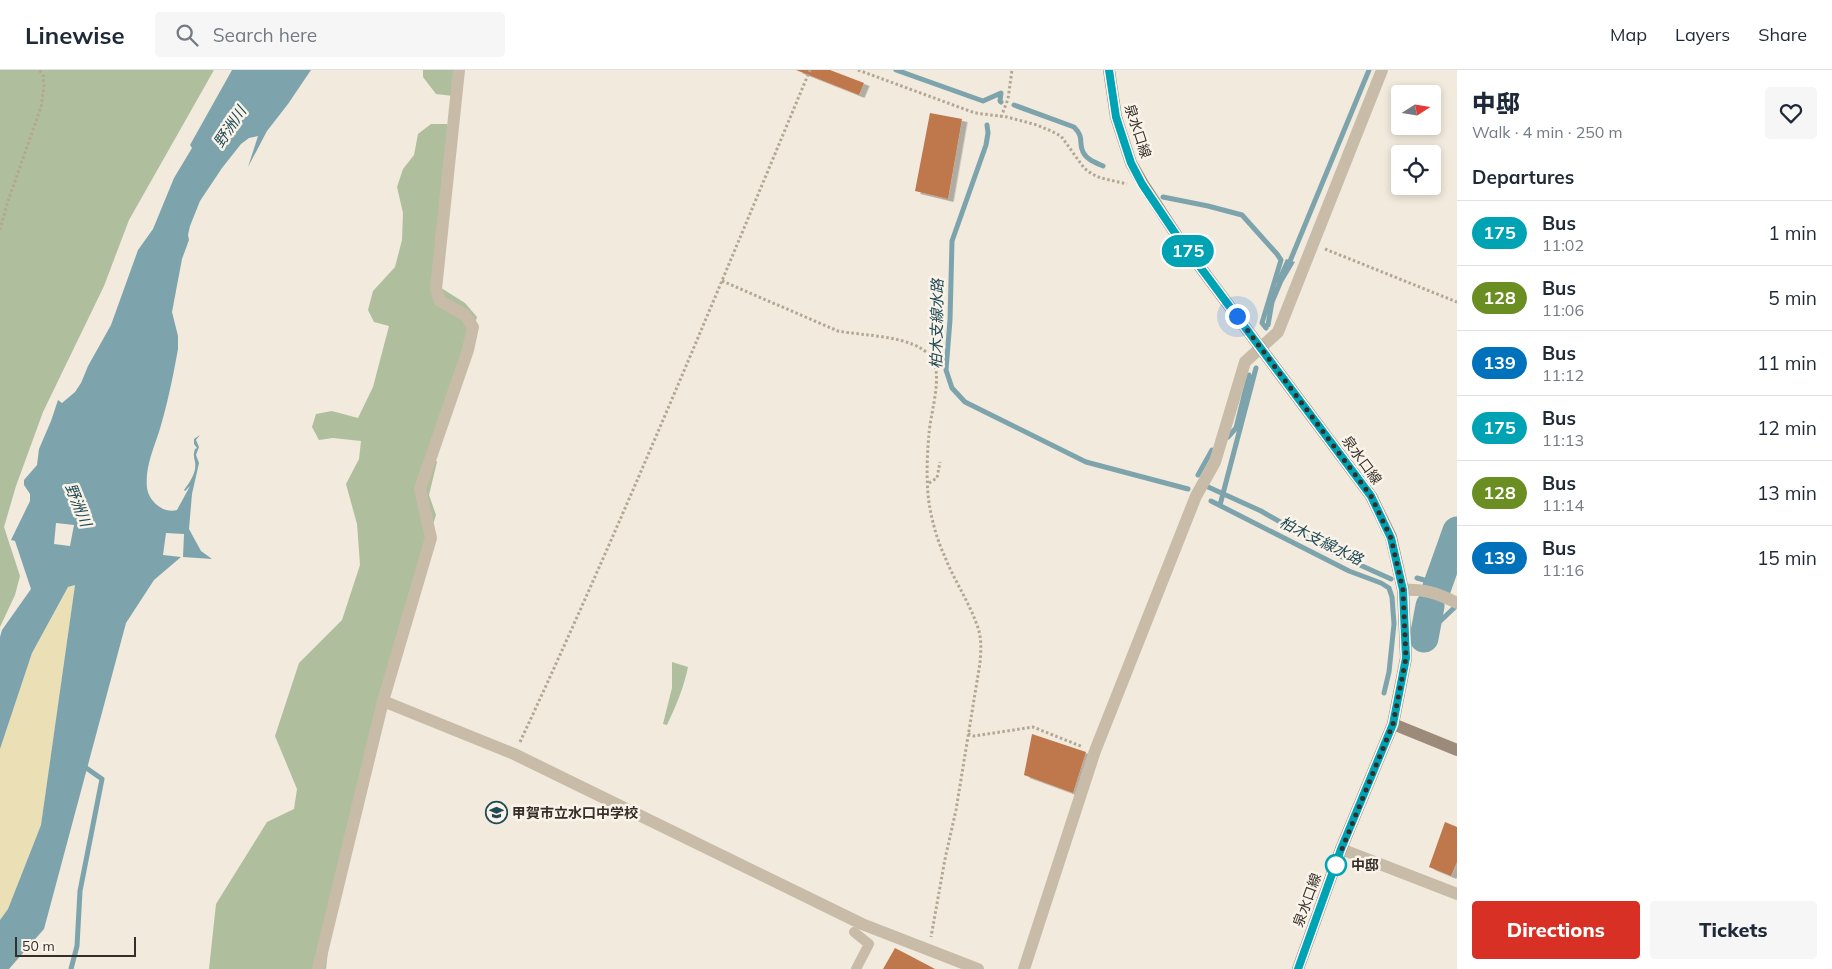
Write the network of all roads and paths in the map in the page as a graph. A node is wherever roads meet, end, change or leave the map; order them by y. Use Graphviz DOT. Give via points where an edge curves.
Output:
graph roads {
  1 [pos="38,70"];
  2 [pos="458,70"];
  3 [pos="810,70"];
  4 [pos="858,70"];
  5 [pos="1012,70"];
  6 [pos="1109,70"];
  7 [pos="1382,70"];
  8 [pos="1001,117"];
  9 [pos="1142,184"];
  10 [pos="0,230"];
  11 [pos="1313,245"];
  12 [pos="722,281"];
  13 [pos="1457,302"];
  14 [pos="1261,348"];
  15 [pos="940,462"];
  16 [pos="928,484"];
  17 [pos="1403,590"];
  18 [pos="1457,602"];
  19 [pos="383,701"];
  20 [pos="1393,724"];
  21 [pos="968,734"];
  22 [pos="1457,750"];
  23 [pos="1095,751"];
  24 [pos="514,754"];
  25 [pos="1341,849"];
  26 [pos="1457,894"];
  27 [pos="854,932"];
  28 [pos="930,950"];
  29 [pos="318,969"];
  30 [pos="856,969"];
  31 [pos="978,969"];
  32 [pos="1024,969"];
  33 [pos="1298,969"];
  1 -- 10 [label="path" via="43,75 44,87 41,107"];
  2 -- 19 [label="street" via="436,289 440,301 465,315 473,327 420,489 431,538"];
  3 -- 12 [label="path"];
  4 -- 8 [label="path" via="975,113"];
  5 -- 8 [label="path" via="1008,99"];
  6 -- 9 [label="main road, 泉水口線" via="1116,117 1131,163"];
  7 -- 11 [label="street"];
  8 -- 9 [label="path" via="1038,125 1061,136 1092,174 1121,183"];
  9 -- 14 [label="main road, 泉水口線"];
  11 -- 13 [label="path"];
  11 -- 14 [label="street" via="1278,332"];
  12 -- 16 [label="path" via="838,331 903,341 931,356 937,369 937,380 929,432"];
  12 -- 24 [label="path" via="579,615"];
  14 -- 17 [label="main road, 泉水口線" via="1371,496 1391,538"];
  14 -- 23 [label="street" via="1245,362 1214,462 1196,496"];
  15 -- 16 [label="path" via="937,478"];
  16 -- 21 [label="path" via="935,530 944,556 978,626 980,663"];
  17 -- 18 [label="street" via="1421,589"];
  17 -- 20 [label="main road, 泉水口線" via="1406,658"];
  19 -- 24 [label="street"];
  19 -- 29 [label="street"];
  20 -- 22 [label="main road"];
  20 -- 25 [label="main road, 泉水口線"];
  21 -- 23 [label="path" via="974,736 1033,727"];
  21 -- 28 [label="path"];
  23 -- 32 [label="street"];
  24 -- 28 [label="street" via="862,924"];
  25 -- 26 [label="street"];
  25 -- 33 [label="main road, 泉水口線"];
  27 -- 30 [label="lane" via="868,944"];
  28 -- 31 [label="street"];
}
